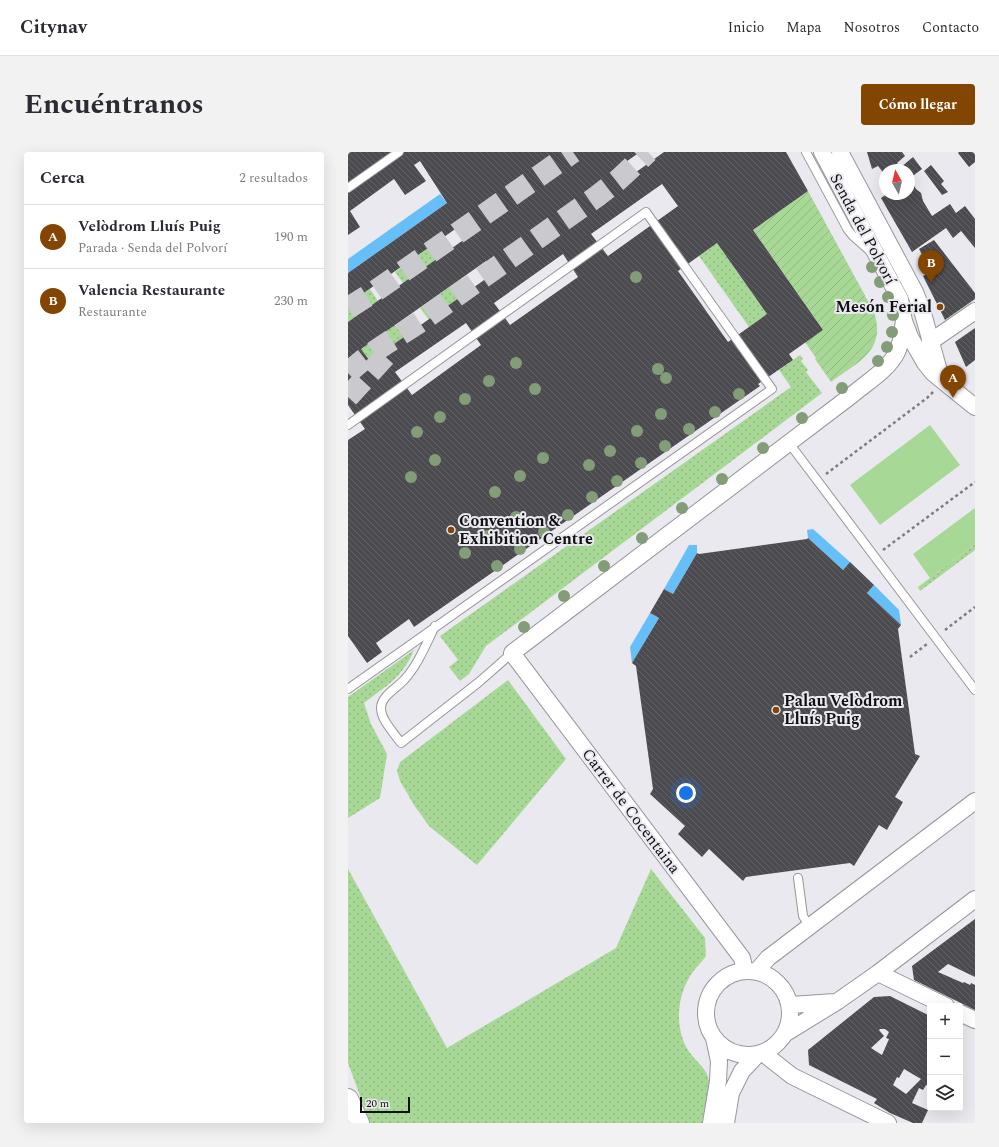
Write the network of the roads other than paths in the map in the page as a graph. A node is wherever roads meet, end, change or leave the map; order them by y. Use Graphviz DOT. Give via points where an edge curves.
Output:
graph roads {
  1 [pos="399,152"];
  2 [pos="806,152"];
  3 [pos="822,152"];
  4 [pos="840,152"];
  5 [pos="348,188"];
  6 [pos="880,260"];
  7 [pos="975,311"];
  8 [pos="904,321"];
  9 [pos="930,342"];
  10 [pos="949,386"];
  11 [pos="975,407"];
  12 [pos="348,425"];
  13 [pos="789,443"];
  14 [pos="436,625"];
  15 [pos="512,653"];
  16 [pos="348,688"];
  17 [pos="975,690"];
  18 [pos="975,801"];
  19 [pos="798,878"];
  20 [pos="975,899"];
  21 [pos="809,926"];
  22 [pos="750,972"];
  23 [pos="878,973"];
  24 [pos="838,1001"];
  25 [pos="940,1003"];
  26 [pos="790,1005"];
  27 [pos="963,1014"];
  28 [pos="975,1020"];
  29 [pos="786,1033"];
  30 [pos="714,1038"];
  31 [pos="760,1053"];
  32 [pos="348,1099"];
  33 [pos="359,1123"];
  34 [pos="711,1123"];
  35 [pos="726,1123"];
  36 [pos="888,1123"];
  1 -- 5 [label="lane"];
  2 -- 6 [label="lane" via="848,230"];
  3 -- 6 [label="street, Senda del Polvorí"];
  4 -- 9 [label="street, Senda del Polvorí" via="915,292"];
  6 -- 8 [label="street, Senda del Polvorí" via="900,299"];
  7 -- 9 [label="street"];
  8 -- 10 [label="street, Senda del Polvorí" via="912,342 925,363"];
  8 -- 13 [label="street" via="902,338 890,362"];
  9 -- 10 [label="street, Senda del Polvorí" via="939,371"];
  10 -- 11 [label="street, Senda del Polvorí"];
  12 -- 14 [label="lane" via="646,212 772,388"];
  13 -- 15 [label="street"];
  13 -- 17 [label="lane"];
  14 -- 15 [label="lane" via="413,669 381,704 382,716 401,743"];
  14 -- 16 [label="lane"];
  15 -- 22 [label="street, Carrer de Cocentaina"];
  18 -- 21 [label="street"];
  19 -- 21 [label="lane" via="803,916"];
  20 -- 23 [label="street"];
  21 -- 22 [label="street"];
  22 -- 26 [label="street" via="763,973 775,980 785,991"];
  22 -- 30 [label="street" via="735,973 714,988 708,1000 706,1013 708,1026"];
  23 -- 24 [label="street"];
  23 -- 25 [label="street"];
  24 -- 26 [label="street"];
  24 -- 29 [label="street"];
  26 -- 29 [label="street"];
  27 -- 28 [label="street"];
  29 -- 31 [label="street" via="777,1044"];
  30 -- 31 [label="street" via="724,1048 737,1054"];
  30 -- 34 [label="street" via="719,1061"];
  31 -- 35 [label="street" via="742,1071 731,1093"];
  31 -- 36 [label="street" via="792,1076"];
  32 -- 33 [label="street"];
}
